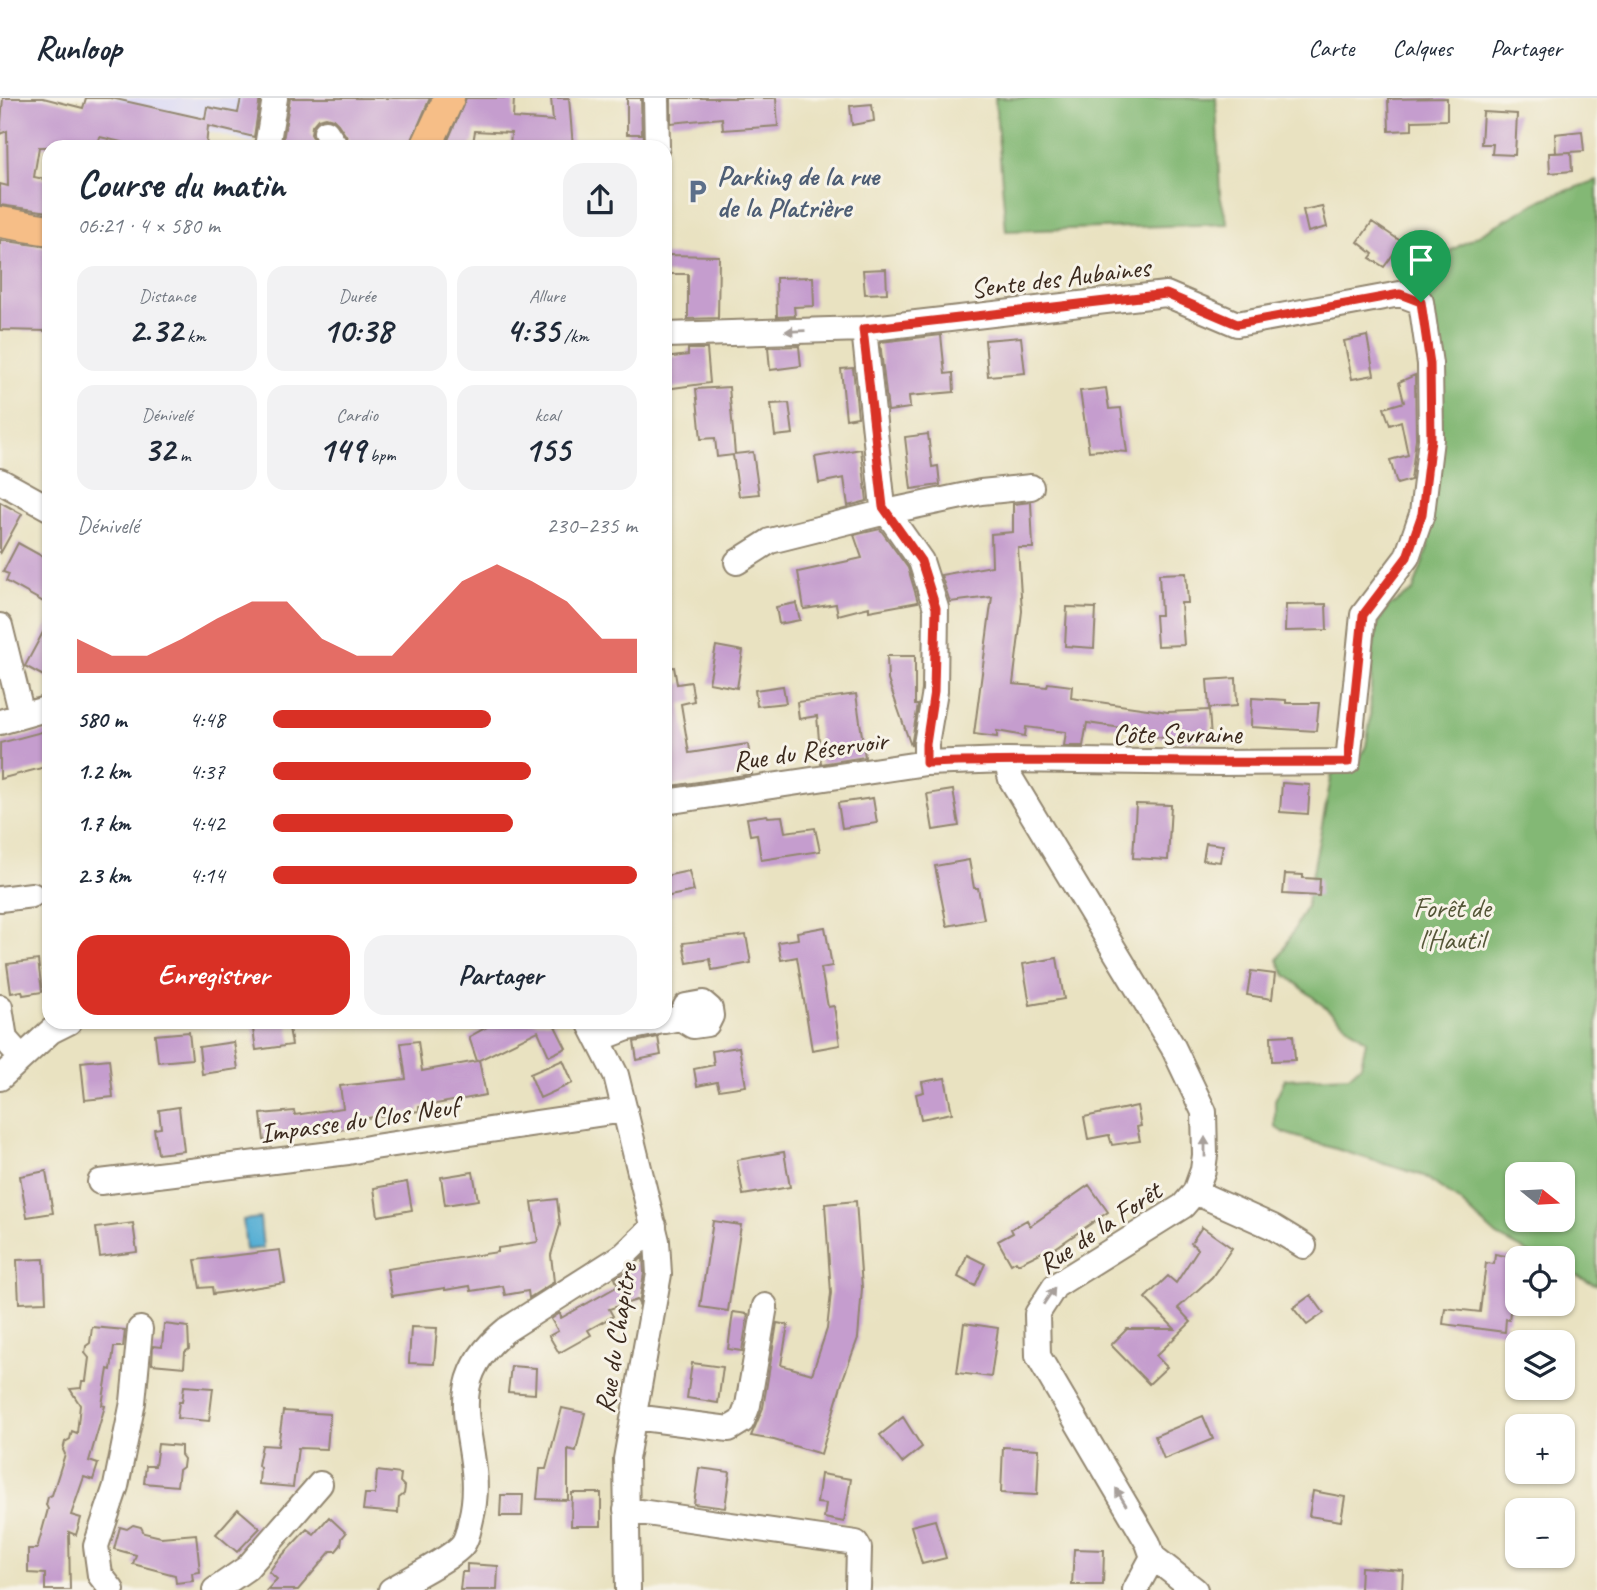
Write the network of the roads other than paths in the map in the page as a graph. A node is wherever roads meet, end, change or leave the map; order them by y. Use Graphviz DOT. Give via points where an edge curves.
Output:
graph roads {
  1 [pos="275,98"];
  2 [pos="449,98"];
  3 [pos="656,98"];
  4 [pos="268,140"];
  5 [pos="429,140"];
  6 [pos="657,140"];
  7 [pos="0,222"];
  8 [pos="42,229"];
  9 [pos="863,329"];
  10 [pos="672,335"];
  11 [pos="0,481"];
  12 [pos="1031,487"];
  13 [pos="42,504"];
  14 [pos="886,512"];
  15 [pos="737,562"];
  16 [pos="0,626"];
  17 [pos="42,710"];
  18 [pos="11,718"];
  19 [pos="1006,760"];
  20 [pos="1348,762"];
  21 [pos="926,763"];
  22 [pos="672,801"];
  23 [pos="32,895"];
  24 [pos="0,899"];
  25 [pos="0,1007"];
  26 [pos="55,1029"];
  27 [pos="617,1029"];
  28 [pos="594,1031"];
  29 [pos="21,1057"];
  30 [pos="0,1077"];
  31 [pos="625,1110"];
  32 [pos="100,1182"];
  33 [pos="1195,1192"];
  34 [pos="654,1226"];
  35 [pos="1304,1246"];
  36 [pos="765,1306"];
  37 [pos="140,1329"];
  38 [pos="634,1417"];
  39 [pos="320,1484"];
  40 [pos="626,1510"];
  41 [pos="1153,1557"];
  42 [pos="858,1588"];
  43 [pos="112,1590"];
  44 [pos="215,1590"];
  45 [pos="391,1590"];
  46 [pos="628,1590"];
  47 [pos="1135,1590"];
  48 [pos="1195,1590"];
  1 -- 4 [label="street"];
  2 -- 5 [label="main road"];
  3 -- 6 [label="street"];
  7 -- 8 [label="main road"];
  9 -- 10 [label="street, Sente des Aubaines, one-way"];
  9 -- 14 [label="street"];
  9 -- 20 [label="street, Sente des Aubaines" via="1166,294 1237,324 1400,294 1421,302 1430,364 1431,439 1422,514 1407,557 1363,615"];
  11 -- 13 [label="street"];
  12 -- 14 [label="street" via="981,492"];
  14 -- 15 [label="street" via="770,541"];
  14 -- 21 [label="street" via="921,561 936,608"];
  16 -- 18 [label="street"];
  17 -- 18 [label="street"];
  19 -- 20 [label="street, Côte Sevraine"];
  19 -- 21 [label="street, Rue du Réservoir"];
  33 -- 19 [label="street, Rue de la Forêt, one-way" via="1205,1155 1204,1112 1173,1047 1011,779"];
  21 -- 22 [label="street, Rue du Réservoir"];
  23 -- 24 [label="street"];
  25 -- 29 [label="street" via="5,1039"];
  26 -- 29 [label="street"];
  27 -- 28 [label="street"];
  28 -- 31 [label="street, Rue du Chapitre" via="616,1075"];
  29 -- 30 [label="street"];
  31 -- 32 [label="street, Impasse du Clos Neuf" via="348,1152"];
  31 -- 34 [label="street, Rue du Chapitre"];
  33 -- 35 [label="street"];
  41 -- 33 [label="street, Rue de la Forêt, one-way" via="1038,1356 1037,1314 1055,1286 1183,1206"];
  34 -- 38 [label="street, Rue du Chapitre" via="659,1274"];
  34 -- 45 [label="street" via="624,1255 506,1330 475,1363 465,1390 474,1509 463,1545"];
  36 -- 38 [label="street" via="742,1421 729,1429"];
  37 -- 43 [label="street" via="133,1402 116,1486 96,1546 100,1575"];
  38 -- 40 [label="street, Rue du Chapitre" via="626,1458"];
  39 -- 44 [label="street" via="247,1568"];
  40 -- 42 [label="street" via="856,1543"];
  40 -- 46 [label="street, Rue du Chapitre"];
  41 -- 47 [label="street"];
  41 -- 48 [label="street, Rue de la Forêt"];
}
